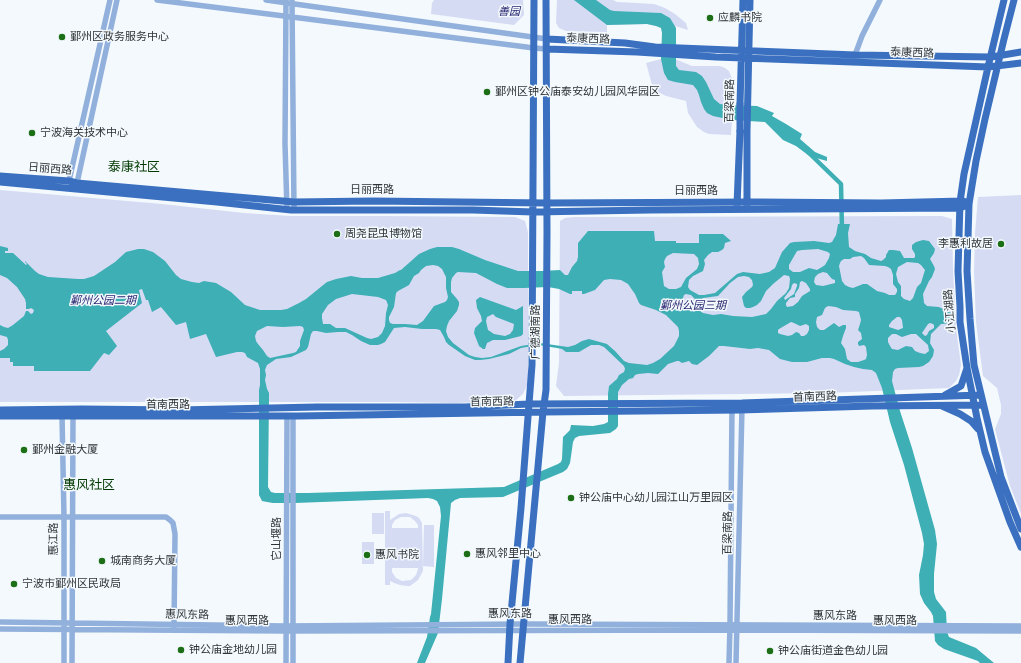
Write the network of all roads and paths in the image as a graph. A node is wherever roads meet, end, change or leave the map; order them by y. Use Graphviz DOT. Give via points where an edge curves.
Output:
graph roads {
  1 [pos="110,0"];
  2 [pos="117,0"];
  3 [pos="157,0"];
  4 [pos="266,0"];
  5 [pos="534,0"];
  6 [pos="546,0"];
  7 [pos="743,0"];
  8 [pos="750,0"];
  9 [pos="880,0"];
  10 [pos="1004,0"];
  11 [pos="1014,0"];
  12 [pos="289,2"];
  13 [pos="289,16"];
  14 [pos="534,38"];
  15 [pos="546,39"];
  16 [pos="534,48"];
  17 [pos="546,49"];
  18 [pos="655,50"];
  19 [pos="746,50"];
  20 [pos="676,51"];
  21 [pos="1021,52"];
  22 [pos="855,55"];
  23 [pos="1000,56"];
  24 [pos="991,57"];
  25 [pos="745,58"];
  26 [pos="1021,63"];
  27 [pos="997,66"];
  28 [pos="988,67"];
  29 [pos="743,131"];
  30 [pos="0,176"];
  31 [pos="69,181"];
  32 [pos="0,182"];
  33 [pos="78,183"];
  34 [pos="290,202"];
  35 [pos="533,203"];
  36 [pos="547,203"];
  37 [pos="969,204"];
  38 [pos="747,205"];
  39 [pos="960,205"];
  40 [pos="737,206"];
  41 [pos="290,210"];
  42 [pos="533,212"];
  43 [pos="547,212"];
  44 [pos="967,368"];
  45 [pos="981,395"];
  46 [pos="972,396"];
  47 [pos="942,397"];
  48 [pos="940,405"];
  49 [pos="974,405"];
  50 [pos="984,405"];
  51 [pos="732,407"];
  52 [pos="742,407"];
  53 [pos="529,408"];
  54 [pos="543,408"];
  55 [pos="0,410"];
  56 [pos="62,415"];
  57 [pos="73,415"];
  58 [pos="0,416"];
  59 [pos="290,416"];
  60 [pos="980,432"];
  61 [pos="0,517"];
  62 [pos="64,517"];
  63 [pos="73,517"];
  64 [pos="1021,529"];
  65 [pos="1021,547"];
  66 [pos="0,622"];
  67 [pos="64,626"];
  68 [pos="73,626"];
  69 [pos="1021,626"];
  70 [pos="510,627"];
  71 [pos="523,627"];
  72 [pos="174,628"];
  73 [pos="289,628"];
  74 [pos="730,628"];
  75 [pos="737,628"];
  76 [pos="0,629"];
  77 [pos="1021,631"];
  78 [pos="64,663"];
  79 [pos="72,663"];
  80 [pos="286,663"];
  81 [pos="292,663"];
  82 [pos="508,663"];
  83 [pos="520,663"];
  84 [pos="729,663"];
  85 [pos="736,663"];
  1 -- 31 [label="street"];
  2 -- 33 [label="street"];
  3 -- 13 [label="street, 泰康西路"];
  4 -- 12 [label="street, 泰康西路"];
  5 -- 14 [label="main road, 广德湖南路"];
  6 -- 15 [label="main road, 广德湖南路"];
  7 -- 19 [label="main road, 百梁南路"];
  8 -- 19 [label="main road, 百梁南路"];
  9 -- 22 [label="street"];
  10 -- 24 [label="main road, 小江湖路"];
  11 -- 23 [label="main road, 小江湖路"];
  12 -- 13 [label="street"];
  12 -- 14 [label="street, 泰康西路"];
  13 -- 16 [label="street, 泰康西路"];
  13 -- 34 [label="street"];
  14 -- 15 [label="street, 泰康西路"];
  14 -- 16 [label="main road, 广德湖南路"];
  15 -- 17 [label="main road, 广德湖南路"];
  15 -- 18 [label="main road, 泰康西路" via="625,43"];
  16 -- 17 [label="street, 泰康西路"];
  16 -- 35 [label="main road, 广德湖南路"];
  17 -- 18 [label="main road, 泰康西路" via="637,52"];
  17 -- 36 [label="main road, 广德湖南路"];
  18 -- 20 [label="main road, 泰康西路"];
  19 -- 20 [label="main road, 泰康西路"];
  19 -- 22 [label="main road, 泰康西路"];
  19 -- 25 [label="main road, 百梁南路"];
  20 -- 25 [label="main road, 泰康西路"];
  21 -- 23 [label="main road, 泰康西路"];
  22 -- 24 [label="main road, 泰康西路"];
  23 -- 24 [label="main road, 泰康西路"];
  23 -- 27 [label="main road, 小江湖路"];
  24 -- 28 [label="main road, 小江湖路"];
  25 -- 28 [label="main road, 泰康西路"];
  25 -- 29 [label="main road, 百梁南路, bridge"];
  26 -- 27 [label="main road, 泰康西路"];
  27 -- 28 [label="main road, 泰康西路"];
  27 -- 37 [label="main road, 小江湖路"];
  28 -- 39 [label="main road, 小江湖路"];
  29 -- 38 [label="main road, 百梁南路"];
  29 -- 40 [label="main road, 百梁南路"];
  30 -- 31 [label="main road, 日丽西路"];
  31 -- 33 [label="main road, 日丽西路"];
  32 -- 41 [label="main road, 日丽西路"];
  33 -- 34 [label="main road, 日丽西路"];
  34 -- 35 [label="main road, 日丽西路"];
  34 -- 41 [label="street"];
  35 -- 36 [label="main road, 日丽西路"];
  35 -- 42 [label="main road, 广德湖南路"];
  36 -- 40 [label="main road, 日丽西路"];
  36 -- 43 [label="main road, 广德湖南路"];
  37 -- 39 [label="main road, 日丽西路" via="963,201"];
  37 -- 45 [label="main road, 小江湖路" via="967,271 970,319 974,365"];
  38 -- 39 [label="main road, 日丽西路"];
  38 -- 40 [label="main road, 日丽西路"];
  39 -- 44 [label="main road, 小江湖路" via="960,322"];
  40 -- 43 [label="main road, 日丽西路"];
  41 -- 42 [label="main road, 日丽西路"];
  42 -- 43 [label="main road, 日丽西路"];
  42 -- 53 [label="main road, 广德湖南路" via="532,365"];
  43 -- 54 [label="main road, 广德湖南路" via="546,390"];
  44 -- 46 [label="main road, 小江湖路"];
  44 -- 47 [label="main road" via="961,386"];
  45 -- 46 [label="main road, 首南西路"];
  45 -- 50 [label="main road, 小江湖路"];
  46 -- 47 [label="main road, 首南西路"];
  46 -- 49 [label="main road, 小江湖路"];
  47 -- 52 [label="main road, 首南西路"];
  48 -- 49 [label="main road, 首南西路"];
  48 -- 52 [label="main road, 首南西路"];
  48 -- 60 [label="main road" via="971,421"];
  49 -- 50 [label="main road, 首南西路"];
  49 -- 60 [label="main road, 小江湖路"];
  50 -- 64 [label="main road, 小江湖路" via="1001,477"];
  51 -- 52 [label="main road, 首南西路"];
  51 -- 54 [label="main road, 首南西路"];
  51 -- 74 [label="street, 百梁南路"];
  52 -- 75 [label="street, 百梁南路"];
  53 -- 54 [label="main road, 首南西路"];
  53 -- 55 [label="main road, 首南西路"];
  53 -- 59 [label="main road, 首南西路"];
  53 -- 70 [label="main road, 广德湖南路"];
  54 -- 71 [label="main road, 广德湖南路"];
  56 -- 57 [label="main road, 首南西路"];
  56 -- 58 [label="main road, 首南西路"];
  56 -- 62 [label="street, 惠江路"];
  57 -- 59 [label="main road, 首南西路"];
  57 -- 63 [label="street, 惠江路"];
  59 -- 73 [label="street, 它山堰路"];
  60 -- 65 [label="main road, 小江湖路" via="993,476"];
  61 -- 62 [label="street"];
  62 -- 63 [label="street"];
  62 -- 67 [label="street, 惠江路"];
  63 -- 68 [label="street, 惠江路"];
  63 -- 72 [label="street" via="166,517 173,523"];
  66 -- 67 [label="street"];
  67 -- 68 [label="street"];
  67 -- 76 [label="street"];
  67 -- 78 [label="street, 惠江路"];
  68 -- 72 [label="street"];
  68 -- 79 [label="street, 惠江路"];
  69 -- 75 [label="street, 惠风东路"];
  70 -- 71 [label="street, 惠风西路"];
  70 -- 73 [label="street, 惠风东路"];
  70 -- 82 [label="main road, 广德湖南路"];
  71 -- 74 [label="street, 惠风西路"];
  71 -- 83 [label="main road, 广德湖南路"];
  72 -- 73 [label="street, 惠风东路"];
  73 -- 80 [label="street, 它山堰路"];
  73 -- 81 [label="street, 它山堰路"];
  74 -- 75 [label="street, 惠风东路"];
  74 -- 84 [label="street, 百梁南路"];
  75 -- 77 [label="street, 惠风西路"];
  75 -- 85 [label="street, 百梁南路"];
}
